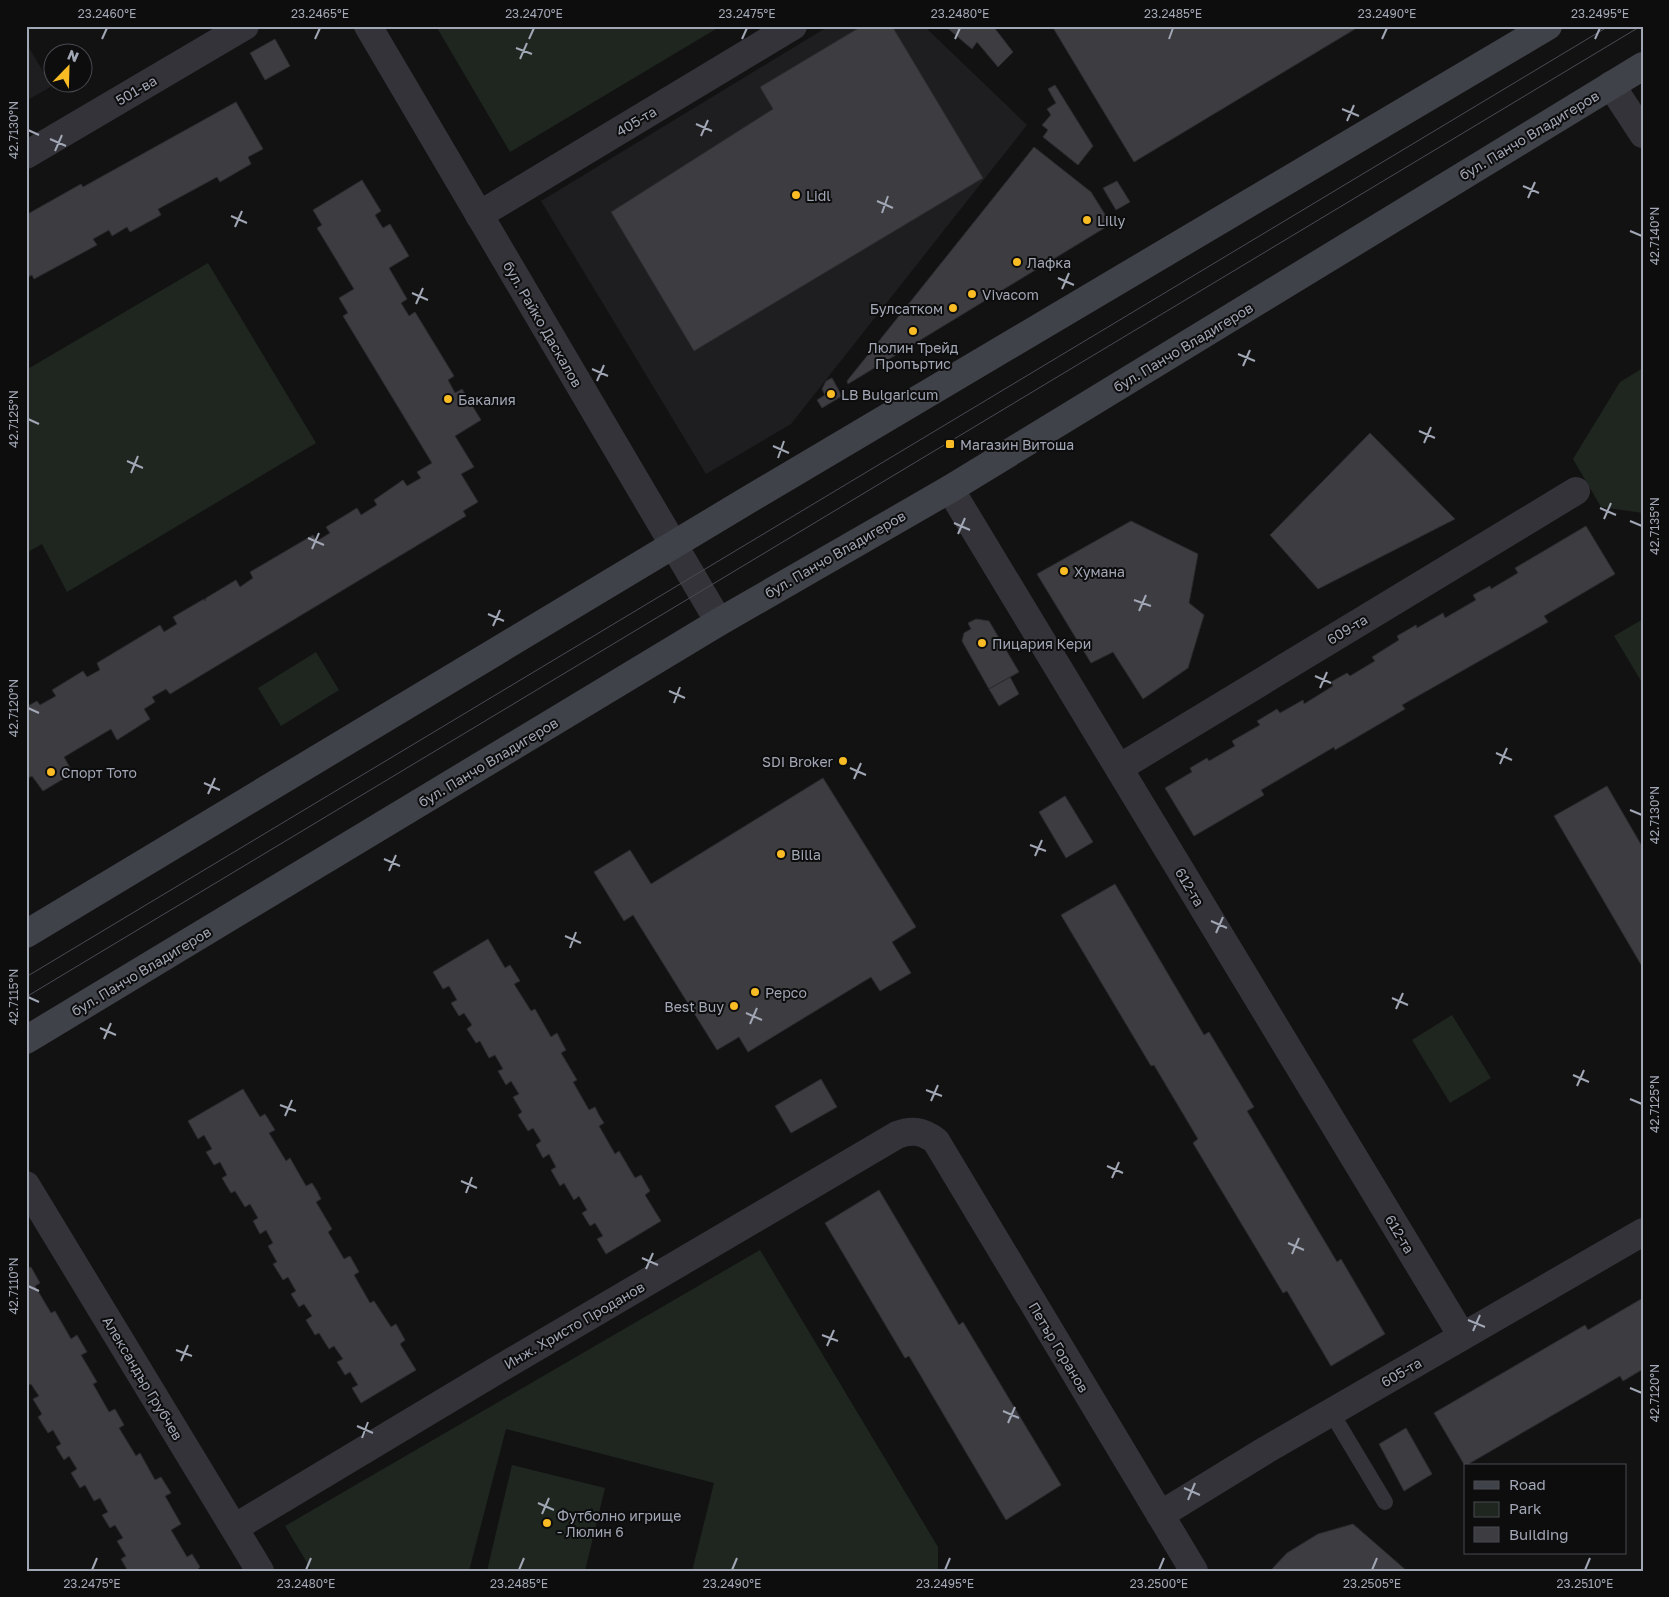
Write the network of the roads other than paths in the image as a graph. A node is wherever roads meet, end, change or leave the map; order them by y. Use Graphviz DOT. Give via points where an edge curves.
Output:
graph roads {
  1 [pos="245,26"];
  2 [pos="368,26"];
  3 [pos="793,26"];
  4 [pos="1548,26"];
  5 [pos="1643,66"];
  6 [pos="1612,85"];
  7 [pos="1643,134"];
  8 [pos="26,155"];
  9 [pos="478,215"];
  10 [pos="950,489"];
  11 [pos="1576,491"];
  12 [pos="674,546"];
  13 [pos="718,622"];
  14 [pos="1119,768"];
  15 [pos="26,934"];
  16 [pos="26,1040"];
  17 [pos="918,1131"];
  18 [pos="26,1185"];
  19 [pos="1643,1232"];
  20 [pos="1462,1336"];
  21 [pos="1331,1412"];
  22 [pos="1385,1502"];
  23 [pos="1160,1515"];
  24 [pos="234,1528"];
  25 [pos="260,1571"];
  26 [pos="1194,1571"];
  1 -- 8 [label="street, 501-ва"];
  2 -- 9 [label="street, бул. Райко Даскалов"];
  3 -- 9 [label="street, 405-та"];
  4 -- 12 [label="main road"];
  5 -- 6 [label="main road, бул. Панчо Владигеров"];
  6 -- 7 [label="street"];
  6 -- 10 [label="main road, бул. Панчо Владигеров"];
  9 -- 12 [label="street, бул. Райко Даскалов"];
  10 -- 13 [label="main road, бул. Панчо Владигеров"];
  10 -- 14 [label="street, 612-та"];
  11 -- 14 [label="street, 609-та"];
  12 -- 13 [label="street, бул. Райко Даскалов"];
  12 -- 15 [label="main road"];
  13 -- 16 [label="main road, бул. Панчо Владигеров"];
  14 -- 20 [label="street, 612-та"];
  17 -- 23 [label="street, Петър Горанов" via="936,1140"];
  17 -- 24 [label="street, Инж. Христо Проданов" via="897,1135"];
  18 -- 24 [label="street, Александър Грубчев"];
  19 -- 20 [label="street, 605-та"];
  20 -- 21 [label="street, 605-та"];
  21 -- 22 [label="lane"];
  21 -- 23 [label="street, 605-та"];
  23 -- 26 [label="street, Петър Горанов"];
  24 -- 25 [label="street, Александър Грубчев"];
}
